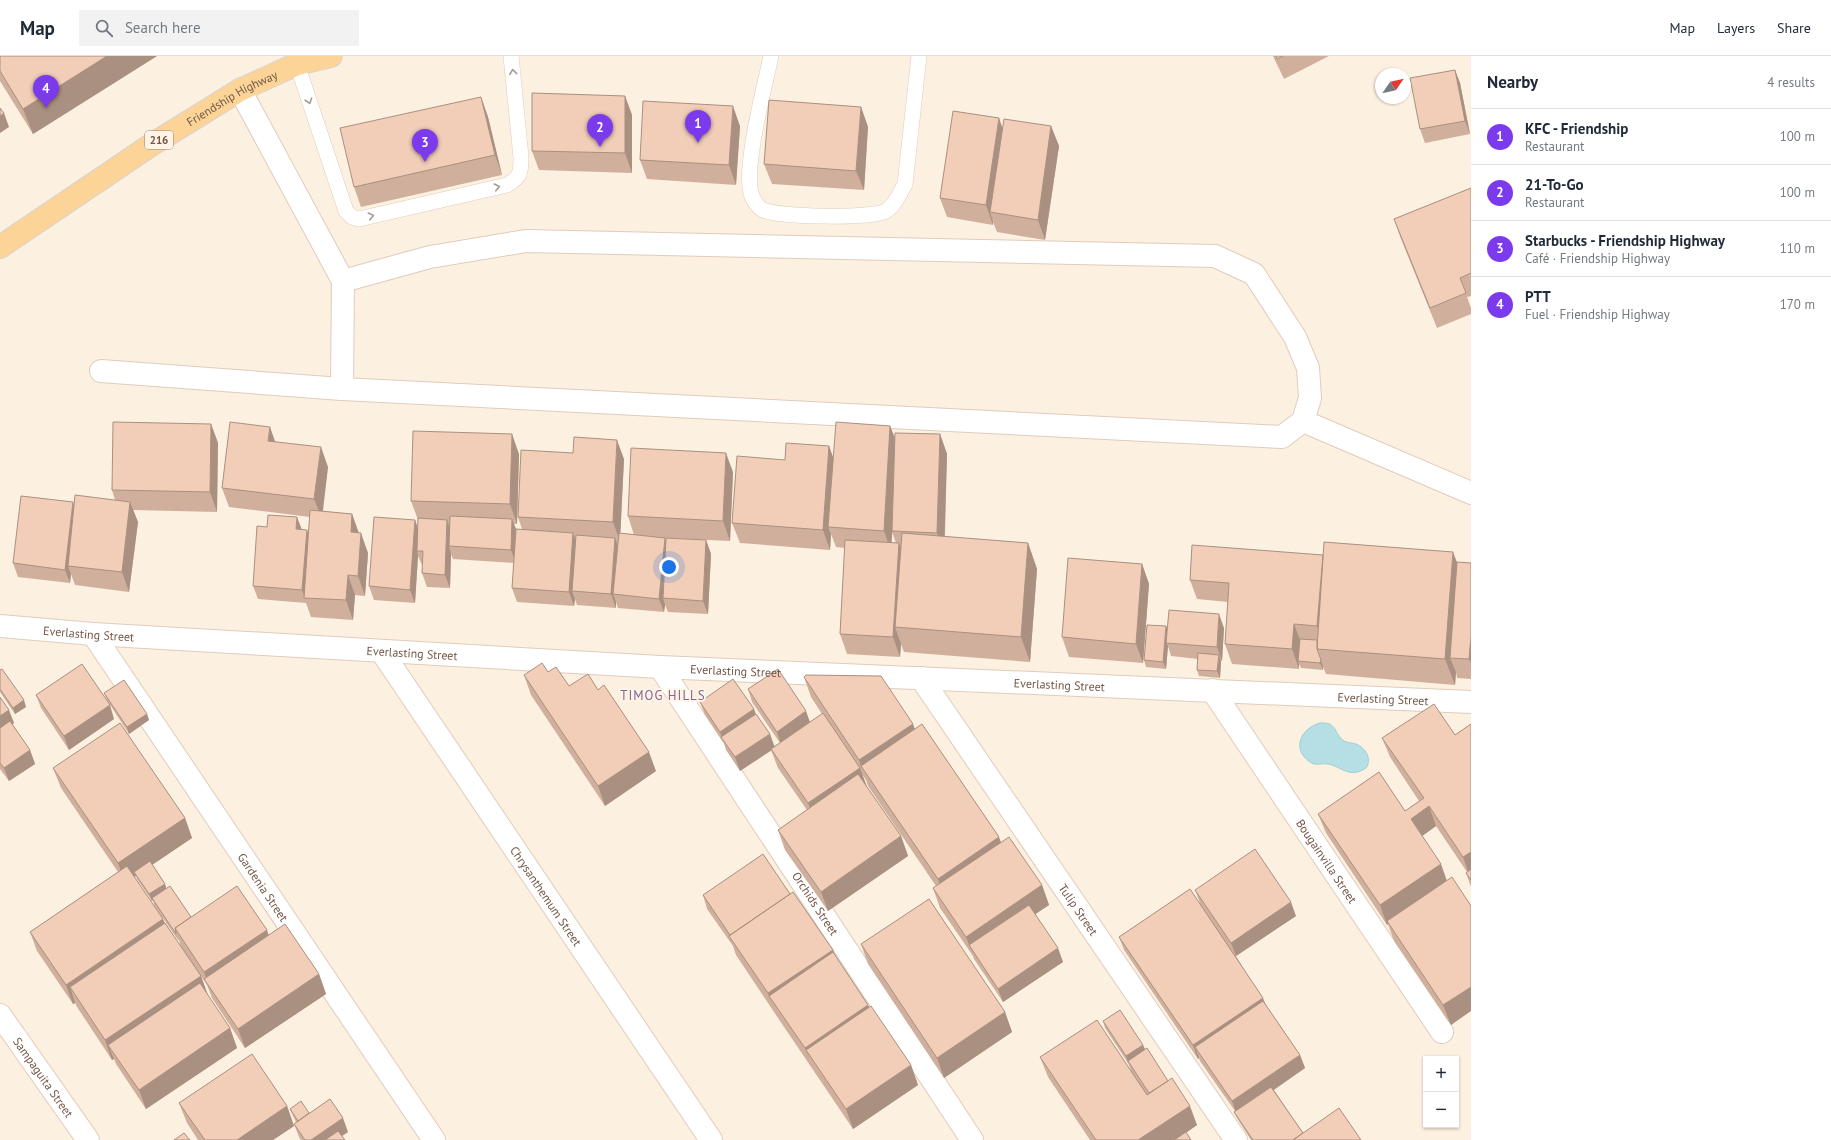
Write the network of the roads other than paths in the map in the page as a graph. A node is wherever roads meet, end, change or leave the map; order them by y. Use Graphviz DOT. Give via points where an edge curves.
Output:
graph roads {
  1 [pos="331,56"];
  2 [pos="512,56"];
  3 [pos="771,56"];
  4 [pos="919,56"];
  5 [pos="296,64"];
  6 [pos="240,90"];
  7 [pos="0,247"];
  8 [pos="343,281"];
  9 [pos="101,371"];
  10 [pos="342,389"];
  11 [pos="1303,421"];
  12 [pos="1471,493"];
  13 [pos="0,626"];
  14 [pos="92,634"];
  15 [pos="382,652"];
  16 [pos="660,667"];
  17 [pos="921,678"];
  18 [pos="1212,690"];
  19 [pos="1471,702"];
  20 [pos="0,1015"];
  21 [pos="1442,1032"];
  22 [pos="88,1140"];
  23 [pos="434,1140"];
  24 [pos="711,1140"];
  25 [pos="972,1140"];
  26 [pos="1236,1140"];
  1 -- 5 [label="main road, Friendship Highway / 216"];
  5 -- 2 [label="lane, one-way" via="346,210 352,218 359,219 507,185 516,180 521,170 521,157"];
  3 -- 4 [label="lane" via="748,184 752,197 762,210 779,215 866,216 886,211 896,201 905,184"];
  5 -- 6 [label="main road, Friendship Highway / 216"];
  6 -- 7 [label="main road, Friendship Highway / 216" via="151,145"];
  6 -- 8 [label="street"];
  8 -- 10 [label="street"];
  8 -- 11 [label="street" via="430,257 526,242 1215,256 1254,274 1295,337 1308,368 1310,398"];
  9 -- 10 [label="street"];
  10 -- 11 [label="street" via="1282,437"];
  11 -- 12 [label="street"];
  13 -- 14 [label="street, Everlasting Street"];
  14 -- 15 [label="street, Everlasting Street"];
  14 -- 23 [label="street, Gardenia Street"];
  15 -- 16 [label="street, Everlasting Street"];
  15 -- 24 [label="street, Chrysanthemum Street"];
  16 -- 17 [label="street, Everlasting Street"];
  16 -- 25 [label="street, Orchids Street"];
  17 -- 18 [label="street, Everlasting Street"];
  17 -- 26 [label="street, Tulip Street"];
  18 -- 19 [label="street, Everlasting Street"];
  18 -- 21 [label="street, Bougainvilla Street"];
  20 -- 22 [label="street, Sampaguita Street"];
}
